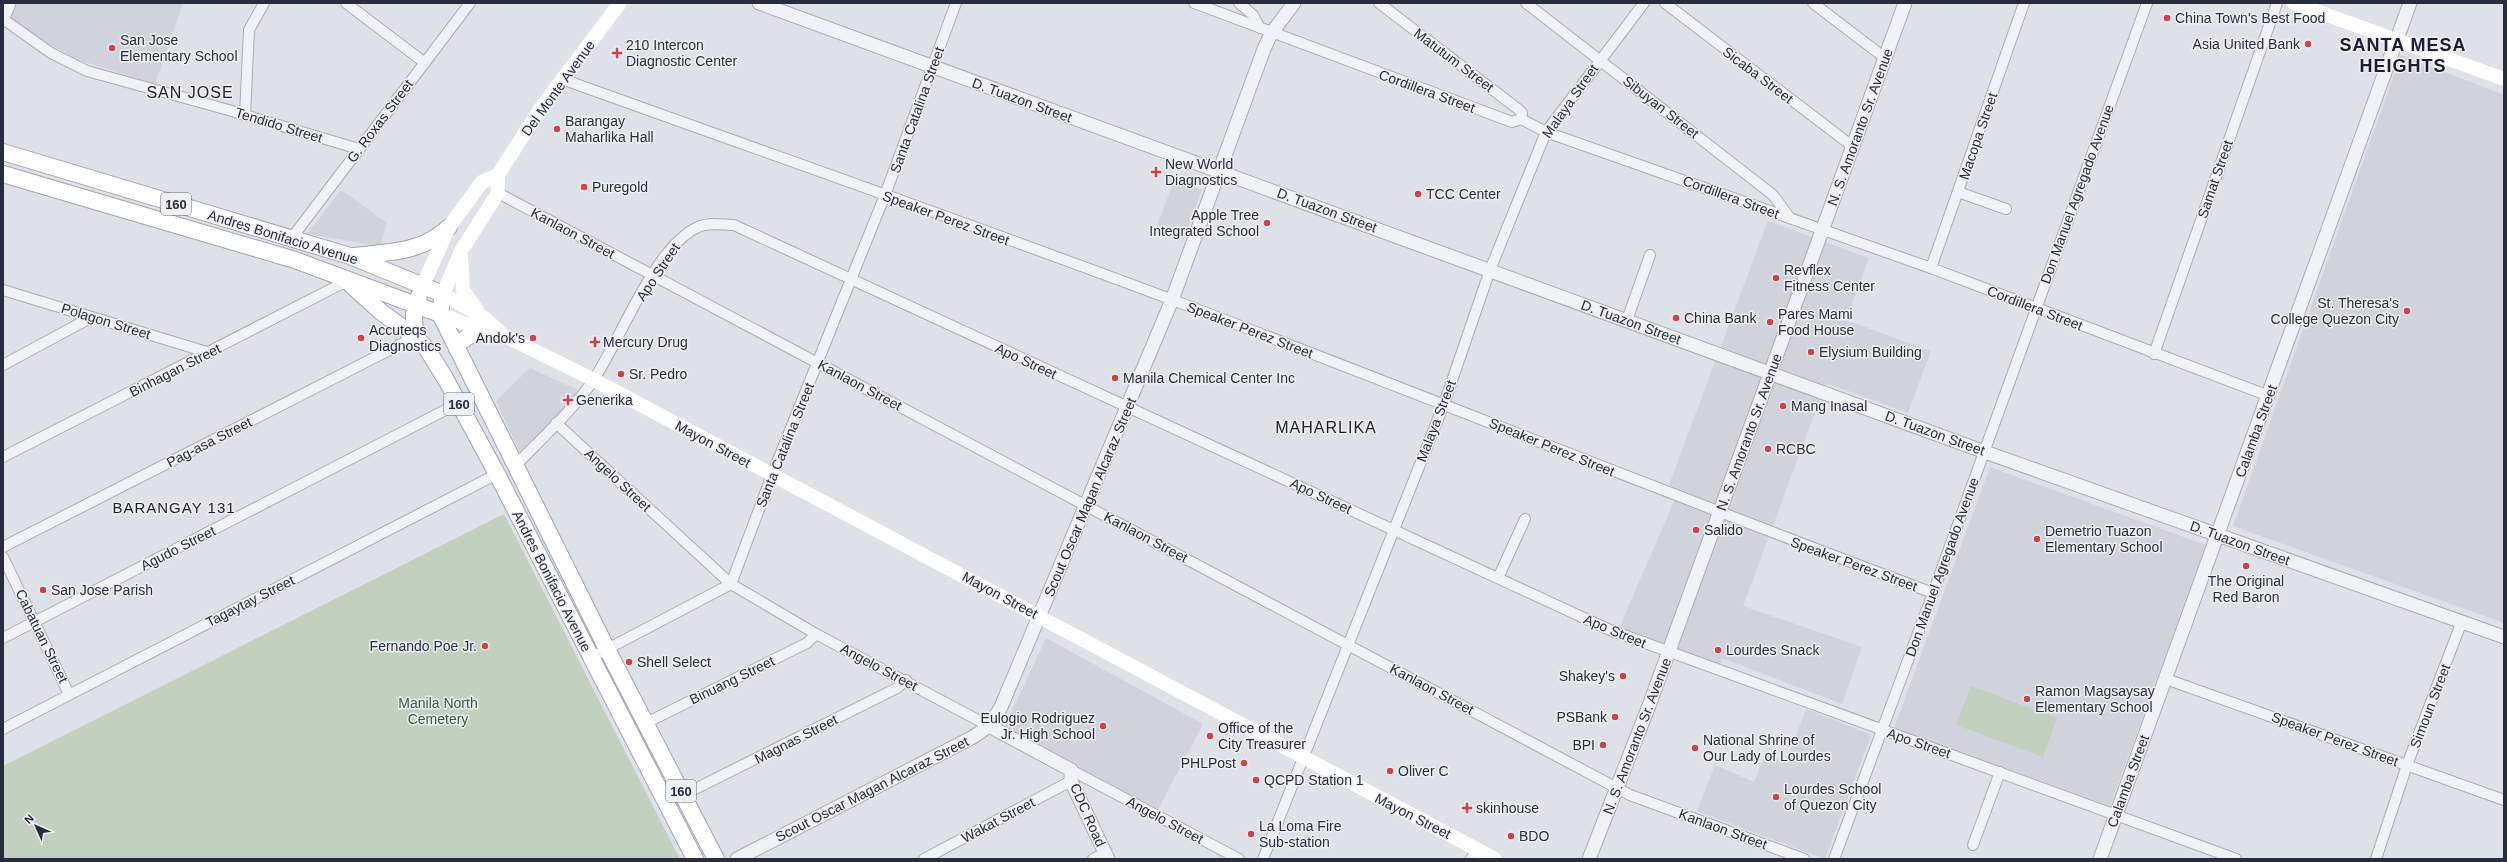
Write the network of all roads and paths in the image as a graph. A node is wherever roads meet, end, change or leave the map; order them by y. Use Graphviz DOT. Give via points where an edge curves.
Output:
graph roads {
  1 [pos="9,3"];
  2 [pos="264,3"];
  3 [pos="346,3"];
  4 [pos="470,3"];
  5 [pos="620,3"];
  6 [pos="759,3"];
  7 [pos="956,3"];
  8 [pos="1194,3"];
  9 [pos="1240,3"];
  10 [pos="1294,3"];
  11 [pos="1379,3"];
  12 [pos="1526,3"];
  13 [pos="1644,3"];
  14 [pos="1665,3"];
  15 [pos="1813,3"];
  16 [pos="1905,3"];
  17 [pos="2024,3"];
  18 [pos="2147,3"];
  19 [pos="2277,3"];
  20 [pos="2294,3"];
  21 [pos="2410,3"];
  22 [pos="3,18"];
  23 [pos="1265,31"];
  24 [pos="2396,39"];
  25 [pos="1885,58"];
  26 [pos="1600,59"];
  27 [pos="425,63"];
  28 [pos="932,68"];
  29 [pos="562,79"];
  30 [pos="2504,79"];
  31 [pos="245,115"];
  32 [pos="1521,119"];
  33 [pos="1546,132"];
  34 [pos="1852,146"];
  35 [pos="359,149"];
  36 [pos="3,152"];
  37 [pos="1220,171"];
  38 [pos="3,174"];
  39 [pos="498,175"];
  40 [pos="1958,192"];
  41 [pos="498,193"];
  42 [pos="885,195"];
  43 [pos="2006,209"];
  44 [pos="1790,218"];
  45 [pos="449,227"];
  46 [pos="1822,231"];
  47 [pos="291,239"];
  48 [pos="460,251"];
  49 [pos="1650,255"];
  50 [pos="350,256"];
  51 [pos="1931,268"];
  52 [pos="1490,270"];
  53 [pos="652,275"];
  54 [pos="852,280"];
  55 [pos="347,281"];
  56 [pos="423,285"];
  57 [pos="3,290"];
  58 [pos="443,294"];
  59 [pos="1172,300"];
  60 [pos="416,305"];
  61 [pos="2035,309"];
  62 [pos="440,314"];
  63 [pos="92,317"];
  64 [pos="1627,320"];
  65 [pos="482,325"];
  66 [pos="415,337"];
  67 [pos="457,348"];
  68 [pos="210,353"];
  69 [pos="2154,354"];
  70 [pos="818,362"];
  71 [pos="3,365"];
  72 [pos="1770,373"];
  73 [pos="594,380"];
  74 [pos="2269,396"];
  75 [pos="459,403"];
  76 [pos="1444,404"];
  77 [pos="1127,407"];
  78 [pos="556,423"];
  79 [pos="1985,452"];
  80 [pos="3,457"];
  81 [pos="516,465"];
  82 [pos="497,474"];
  83 [pos="772,475"];
  84 [pos="1086,506"];
  85 [pos="1719,513"];
  86 [pos="1525,519"];
  87 [pos="1394,530"];
  88 [pos="2218,535"];
  89 [pos="3,547"];
  90 [pos="3,557"];
  91 [pos="1498,578"];
  92 [pos="731,584"];
  93 [pos="1933,593"];
  94 [pos="1040,616"];
  95 [pos="35,622"];
  96 [pos="2462,622"];
  97 [pos="816,634"];
  98 [pos="2504,637"];
  99 [pos="3,638"];
  100 [pos="1347,644"];
  101 [pos="607,649"];
  102 [pos="1668,653"];
  103 [pos="592,657"];
  104 [pos="2166,679"];
  105 [pos="906,680"];
  106 [pos="69,694"];
  107 [pos="646,723"];
  108 [pos="989,726"];
  109 [pos="3,729"];
  110 [pos="1881,730"];
  111 [pos="1303,758"];
  112 [pos="2408,765"];
  113 [pos="2000,772"];
  114 [pos="1071,776"];
  115 [pos="1617,788"];
  116 [pos="684,796"];
  117 [pos="2504,800"];
  118 [pos="2116,815"];
  119 [pos="1973,845"];
  120 [pos="1474,854"];
  121 [pos="1102,857"];
  122 [pos="695,859"];
  123 [pos="716,859"];
  124 [pos="737,859"];
  125 [pos="924,859"];
  126 [pos="1239,859"];
  127 [pos="1262,859"];
  128 [pos="1495,859"];
  129 [pos="1589,859"];
  130 [pos="1804,859"];
  131 [pos="1834,859"];
  132 [pos="2100,859"];
  133 [pos="2236,859"];
  134 [pos="2376,859"];
  1 -- 22 [label="street"];
  2 -- 31 [label="street" via="249,30"];
  3 -- 27 [label="street"];
  4 -- 27 [label="street, G. Roxas Street"];
  5 -- 29 [label="main road, Del Monte Avenue"];
  6 -- 28 [label="street, D. Tuazon Street"];
  7 -- 28 [label="street, Santa Catalina Street"];
  8 -- 23 [label="street, Cordillera Street"];
  9 -- 23 [label="street"];
  10 -- 23 [label="street, Scout Oscar Magan Alcaraz Street"];
  11 -- 32 [label="street, Matutum Street" via="1518,109 1522,113"];
  12 -- 26 [label="street, Sibuyan Street"];
  13 -- 26 [label="street, Malaya Street"];
  14 -- 34 [label="street, Sicaba Street"];
  15 -- 25 [label="street"];
  16 -- 25 [label="street, N. S. Amoranto Sr. Avenue"];
  17 -- 40 [label="street, Macopa Street"];
  18 -- 61 [label="street, Don Manuel Agregado Avenue"];
  19 -- 69 [label="street, Samat Street"];
  20 -- 24 [label="main road"];
  21 -- 24 [label="street, Calamba Street"];
  22 -- 31 [label="street, Tendido Street" via="51,53 87,71"];
  23 -- 32 [label="street, Cordillera Street" via="1512,122"];
  23 -- 37 [label="street, Scout Oscar Magan Alcaraz Street"];
  24 -- 30 [label="main road"];
  24 -- 74 [label="street, Calamba Street"];
  25 -- 34 [label="street, N. S. Amoranto Sr. Avenue"];
  26 -- 33 [label="street, Malaya Street"];
  26 -- 44 [label="street, Sibuyan Street" via="1773,195"];
  27 -- 35 [label="street, G. Roxas Street"];
  28 -- 37 [label="street, D. Tuazon Street"];
  28 -- 42 [label="street, Santa Catalina Street"];
  29 -- 39 [label="main road, Del Monte Avenue"];
  29 -- 42 [label="street, Speaker Perez Street"];
  31 -- 35 [label="street, Tendido Street"];
  32 -- 33 [label="street, Cordillera Street"];
  33 -- 44 [label="street, Cordillera Street"];
  33 -- 52 [label="street, Malaya Street"];
  34 -- 46 [label="street, N. S. Amoranto Sr. Avenue"];
  35 -- 47 [label="street, G. Roxas Street"];
  36 -- 47 [label="main road, Andres Bonifacio Avenue / 160"];
  37 -- 52 [label="street, D. Tuazon Street"];
  37 -- 59 [label="street, Scout Oscar Magan Alcaraz Street"];
  38 -- 55 [label="main road, Andres Bonifacio Avenue / 160" via="295,260"];
  39 -- 41 [label="main road"];
  39 -- 45 [label="main road, Del Monte Avenue" via="482,182"];
  40 -- 43 [label="street"];
  40 -- 51 [label="street, Macopa Street"];
  41 -- 48 [label="main road"];
  41 -- 53 [label="street, Kanlaon Street"];
  42 -- 54 [label="street, Santa Catalina Street"];
  42 -- 59 [label="street, Speaker Perez Street"];
  44 -- 46 [label="street, Cordillera Street"];
  45 -- 50 [label="main road" via="422,245 390,253"];
  45 -- 56 [label="main road, Del Monte Avenue"];
  46 -- 51 [label="street, Cordillera Street"];
  46 -- 72 [label="street, N. S. Amoranto Sr. Avenue"];
  47 -- 50 [label="main road, Andres Bonifacio Avenue / 160"];
  48 -- 58 [label="main road"];
  48 -- 65 [label="main road" via="463,290"];
  49 -- 64 [label="street"];
  50 -- 56 [label="main road, Andres Bonifacio Avenue / 160"];
  51 -- 61 [label="street, Cordillera Street"];
  52 -- 64 [label="street, D. Tuazon Street"];
  52 -- 76 [label="street, Malaya Street"];
  53 -- 54 [label="street, Apo Street" via="684,235 699,226 734,225"];
  53 -- 70 [label="street, Kanlaon Street"];
  53 -- 73 [label="street, Apo Street"];
  54 -- 70 [label="street, Santa Catalina Street"];
  54 -- 77 [label="street, Apo Street"];
  55 -- 60 [label="main road, Andres Bonifacio Avenue / 160"];
  55 -- 66 [label="main road, Andres Bonifacio Avenue" via="380,311"];
  55 -- 68 [label="street, Binhagan Street"];
  56 -- 58 [label="main road, Andres Bonifacio Avenue / 160"];
  56 -- 60 [label="main road"];
  57 -- 63 [label="street, Polagon Street"];
  58 -- 62 [label="main road"];
  58 -- 65 [label="main road, Mayon Street"];
  59 -- 76 [label="street, Speaker Perez Street"];
  59 -- 77 [label="street, Scout Oscar Magan Alcaraz Street"];
  60 -- 62 [label="main road, Andres Bonifacio Avenue / 160"];
  60 -- 66 [label="main road"];
  61 -- 69 [label="street, Cordillera Street"];
  61 -- 79 [label="street, Don Manuel Agregado Avenue"];
  62 -- 65 [label="main road, Mayon Street"];
  62 -- 67 [label="main road, Andres Bonifacio Avenue / 160"];
  63 -- 68 [label="street, Polagon Street"];
  63 -- 71 [label="street"];
  64 -- 72 [label="street, D. Tuazon Street"];
  65 -- 67 [label="main road" via="460,342"];
  65 -- 73 [label="main road, Mayon Street"];
  66 -- 75 [label="main road, Andres Bonifacio Avenue / 160" via="427,349"];
  66 -- 89 [label="street, Pag-asa Street"];
  67 -- 81 [label="main road, Andres Bonifacio Avenue / 160"];
  68 -- 80 [label="street, Binhagan Street"];
  69 -- 74 [label="street, Cordillera Street"];
  70 -- 83 [label="street, Santa Catalina Street"];
  70 -- 84 [label="street, Kanlaon Street"];
  72 -- 79 [label="street, D. Tuazon Street"];
  72 -- 85 [label="street, N. S. Amoranto Sr. Avenue"];
  73 -- 78 [label="street, Apo Street"];
  73 -- 83 [label="main road, Mayon Street"];
  74 -- 88 [label="street, Calamba Street"];
  75 -- 82 [label="main road, Andres Bonifacio Avenue / 160"];
  75 -- 95 [label="street, Agudo Street"];
  76 -- 85 [label="street, Speaker Perez Street"];
  76 -- 87 [label="street, Malaya Street"];
  77 -- 84 [label="street, Scout Oscar Magan Alcaraz Street"];
  77 -- 87 [label="street, Apo Street"];
  78 -- 81 [label="street, Apo Street"];
  78 -- 92 [label="street, Angelo Street"];
  79 -- 88 [label="street, D. Tuazon Street"];
  79 -- 93 [label="street, Don Manuel Agregado Avenue"];
  81 -- 101 [label="main road, Andres Bonifacio Avenue / 160"];
  82 -- 103 [label="main road, Andres Bonifacio Avenue / 160"];
  82 -- 106 [label="street, Tagaytay Street"];
  83 -- 92 [label="street, Santa Catalina Street"];
  83 -- 94 [label="main road, Mayon Street"];
  84 -- 94 [label="street, Scout Oscar Magan Alcaraz Street"];
  84 -- 100 [label="street, Kanlaon Street"];
  85 -- 93 [label="street, Speaker Perez Street"];
  85 -- 102 [label="street, N. S. Amoranto Sr. Avenue"];
  86 -- 91 [label="street"];
  87 -- 91 [label="street, Apo Street"];
  87 -- 100 [label="street, Malaya Street"];
  88 -- 96 [label="street, D. Tuazon Street"];
  88 -- 104 [label="street, Calamba Street"];
  90 -- 95 [label="street, Cabatuan Street"];
  91 -- 102 [label="street, Apo Street" via="1610,630"];
  92 -- 97 [label="street, Angelo Street"];
  92 -- 101 [label="street"];
  93 -- 110 [label="street, Don Manuel Agregado Avenue"];
  94 -- 108 [label="street, Scout Oscar Magan Alcaraz Street" via="1001,707"];
  94 -- 111 [label="main road, Mayon Street"];
  95 -- 99 [label="street, Agudo Street"];
  95 -- 106 [label="street, Cabatuan Street"];
  96 -- 98 [label="street, D. Tuazon Street"];
  96 -- 112 [label="street, Simoun Street"];
  97 -- 105 [label="street, Angelo Street"];
  97 -- 107 [label="street, Binuang Street" via="806,643"];
  100 -- 111 [label="street, Malaya Street"];
  100 -- 115 [label="street, Kanlaon Street"];
  101 -- 103 [label="street"];
  101 -- 107 [label="main road, Andres Bonifacio Avenue / 160"];
  102 -- 110 [label="street, Apo Street"];
  102 -- 115 [label="street, N. S. Amoranto Sr. Avenue"];
  103 -- 122 [label="main road, Andres Bonifacio Avenue / 160"];
  104 -- 112 [label="street, Speaker Perez Street"];
  104 -- 118 [label="street, Calamba Street"];
  105 -- 108 [label="street, Angelo Street"];
  105 -- 116 [label="street, Magnas Street" via="897,688"];
  106 -- 109 [label="street, Tagaytay Street"];
  107 -- 116 [label="main road, Andres Bonifacio Avenue / 160"];
  108 -- 114 [label="street, Angelo Street"];
  108 -- 124 [label="street, Scout Oscar Magan Alcaraz Street"];
  110 -- 113 [label="street, Apo Street"];
  110 -- 131 [label="street, Don Manuel Agregado Avenue"];
  111 -- 120 [label="main road, Mayon Street"];
  111 -- 127 [label="street, Malaya Street"];
  112 -- 117 [label="street, Speaker Perez Street"];
  112 -- 134 [label="street, Simoun Street"];
  113 -- 118 [label="street, Apo Street"];
  113 -- 119 [label="street"];
  114 -- 121 [label="street, CDC Road"];
  114 -- 125 [label="street, Wakat Street"];
  114 -- 126 [label="street, Angelo Street"];
  115 -- 129 [label="street, N. S. Amoranto Sr. Avenue"];
  115 -- 130 [label="street, Kanlaon Street"];
  116 -- 123 [label="main road, Andres Bonifacio Avenue / 160"];
  118 -- 132 [label="street, Calamba Street"];
  118 -- 133 [label="street, Apo Street"];
  120 -- 128 [label="main road, Mayon Street"];
}
